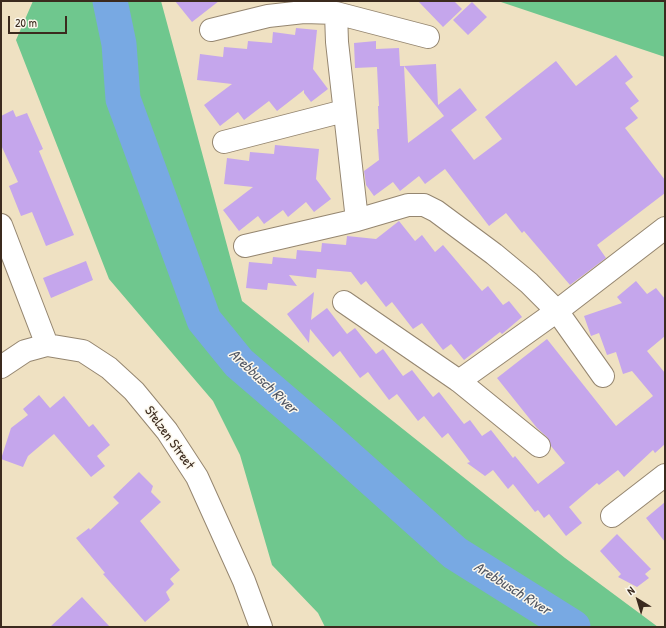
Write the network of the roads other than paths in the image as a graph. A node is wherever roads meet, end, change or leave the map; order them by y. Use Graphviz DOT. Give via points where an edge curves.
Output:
graph roads {
  1 [pos="336,13"];
  2 [pos="211,30"];
  3 [pos="428,37"];
  4 [pos="344,111"];
  5 [pos="224,142"];
  6 [pos="357,220"];
  7 [pos="1,225"];
  8 [pos="665,228"];
  9 [pos="245,246"];
  10 [pos="344,302"];
  11 [pos="557,311"];
  12 [pos="47,345"];
  13 [pos="1,367"];
  14 [pos="603,376"];
  15 [pos="459,381"];
  16 [pos="539,446"];
  17 [pos="665,475"];
  18 [pos="612,516"];
  19 [pos="261,627"];
  1 -- 2 [label="street" via="282,14"];
  1 -- 3 [label="street"];
  1 -- 4 [label="street" via="336,42"];
  4 -- 5 [label="street"];
  4 -- 6 [label="street"];
  6 -- 9 [label="street"];
  6 -- 11 [label="street" via="408,205 424,205 494,254"];
  7 -- 12 [label="street"];
  8 -- 11 [label="street"];
  10 -- 15 [label="street"];
  11 -- 14 [label="street"];
  11 -- 15 [label="street"];
  12 -- 13 [label="street, Stelzen Street" via="25,351"];
  12 -- 19 [label="street, Stelzen Street" via="83,351 109,368 134,390 167,431 197,477 244,582"];
  15 -- 16 [label="street"];
  17 -- 18 [label="street"];
}
